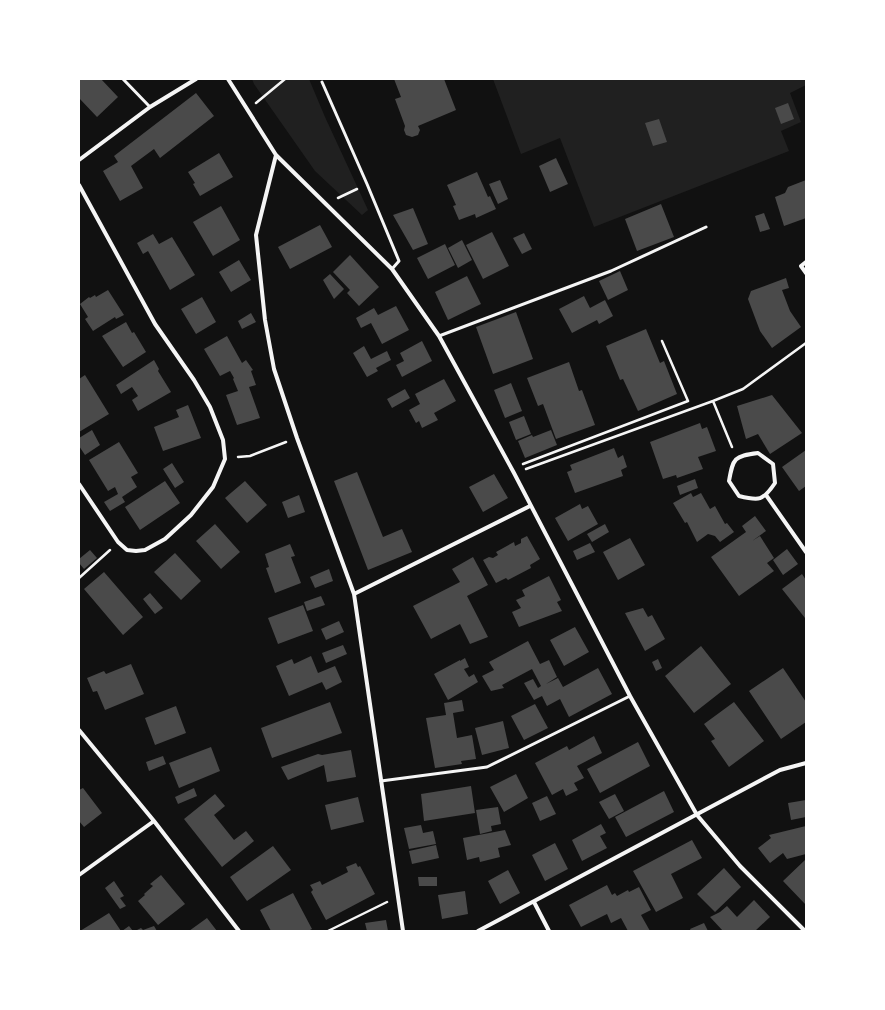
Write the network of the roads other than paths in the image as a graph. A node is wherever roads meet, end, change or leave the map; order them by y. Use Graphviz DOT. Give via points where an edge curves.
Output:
graph roads {
  1 [pos="123,79"];
  2 [pos="196,79"];
  3 [pos="228,79"];
  4 [pos="322,82"];
  5 [pos="150,107"];
  6 [pos="276,155"];
  7 [pos="79,160"];
  8 [pos="79,185"];
  9 [pos="706,227"];
  10 [pos="806,262"];
  11 [pos="392,269"];
  12 [pos="806,273"];
  13 [pos="439,336"];
  14 [pos="79,484"];
  15 [pos="766,495"];
  16 [pos="530,506"];
  17 [pos="806,552"];
  18 [pos="354,594"];
  19 [pos="630,696"];
  20 [pos="79,730"];
  21 [pos="806,764"];
  22 [pos="381,781"];
  23 [pos="697,815"];
  24 [pos="154,821"];
  25 [pos="79,875"];
  26 [pos="534,902"];
  27 [pos="239,931"];
  28 [pos="403,931"];
  29 [pos="478,931"];
  30 [pos="550,931"];
  31 [pos="805,931"];
  1 -- 5 [label="lane"];
  2 -- 5 [label="street"];
  3 -- 6 [label="street"];
  4 -- 11 [label="lane" via="399,261"];
  5 -- 7 [label="street"];
  6 -- 11 [label="street"];
  6 -- 18 [label="street" via="256,235 265,320 274,369"];
  8 -- 14 [label="street" via="155,324 210,407 223,440 225,459 213,487 191,515 166,538 145,550 127,550 118,542"];
  9 -- 13 [label="lane" via="611,271"];
  10 -- 12 [label="street" via="801,266"];
  11 -- 13 [label="street"];
  13 -- 16 [label="street"];
  15 -- 15 [label="street" via="775,483 772,464 758,453 737,458 732,464 729,481 739,496 754,500"];
  15 -- 17 [label="street"];
  16 -- 18 [label="street"];
  16 -- 19 [label="street"];
  18 -- 22 [label="street"];
  19 -- 22 [label="lane" via="487,767"];
  19 -- 23 [label="street"];
  20 -- 24 [label="street"];
  21 -- 23 [label="street" via="780,770"];
  22 -- 28 [label="street"];
  23 -- 26 [label="street"];
  23 -- 31 [label="street" via="740,866"];
  24 -- 25 [label="street"];
  24 -- 27 [label="street"];
  26 -- 29 [label="street"];
  26 -- 30 [label="street"];
}
